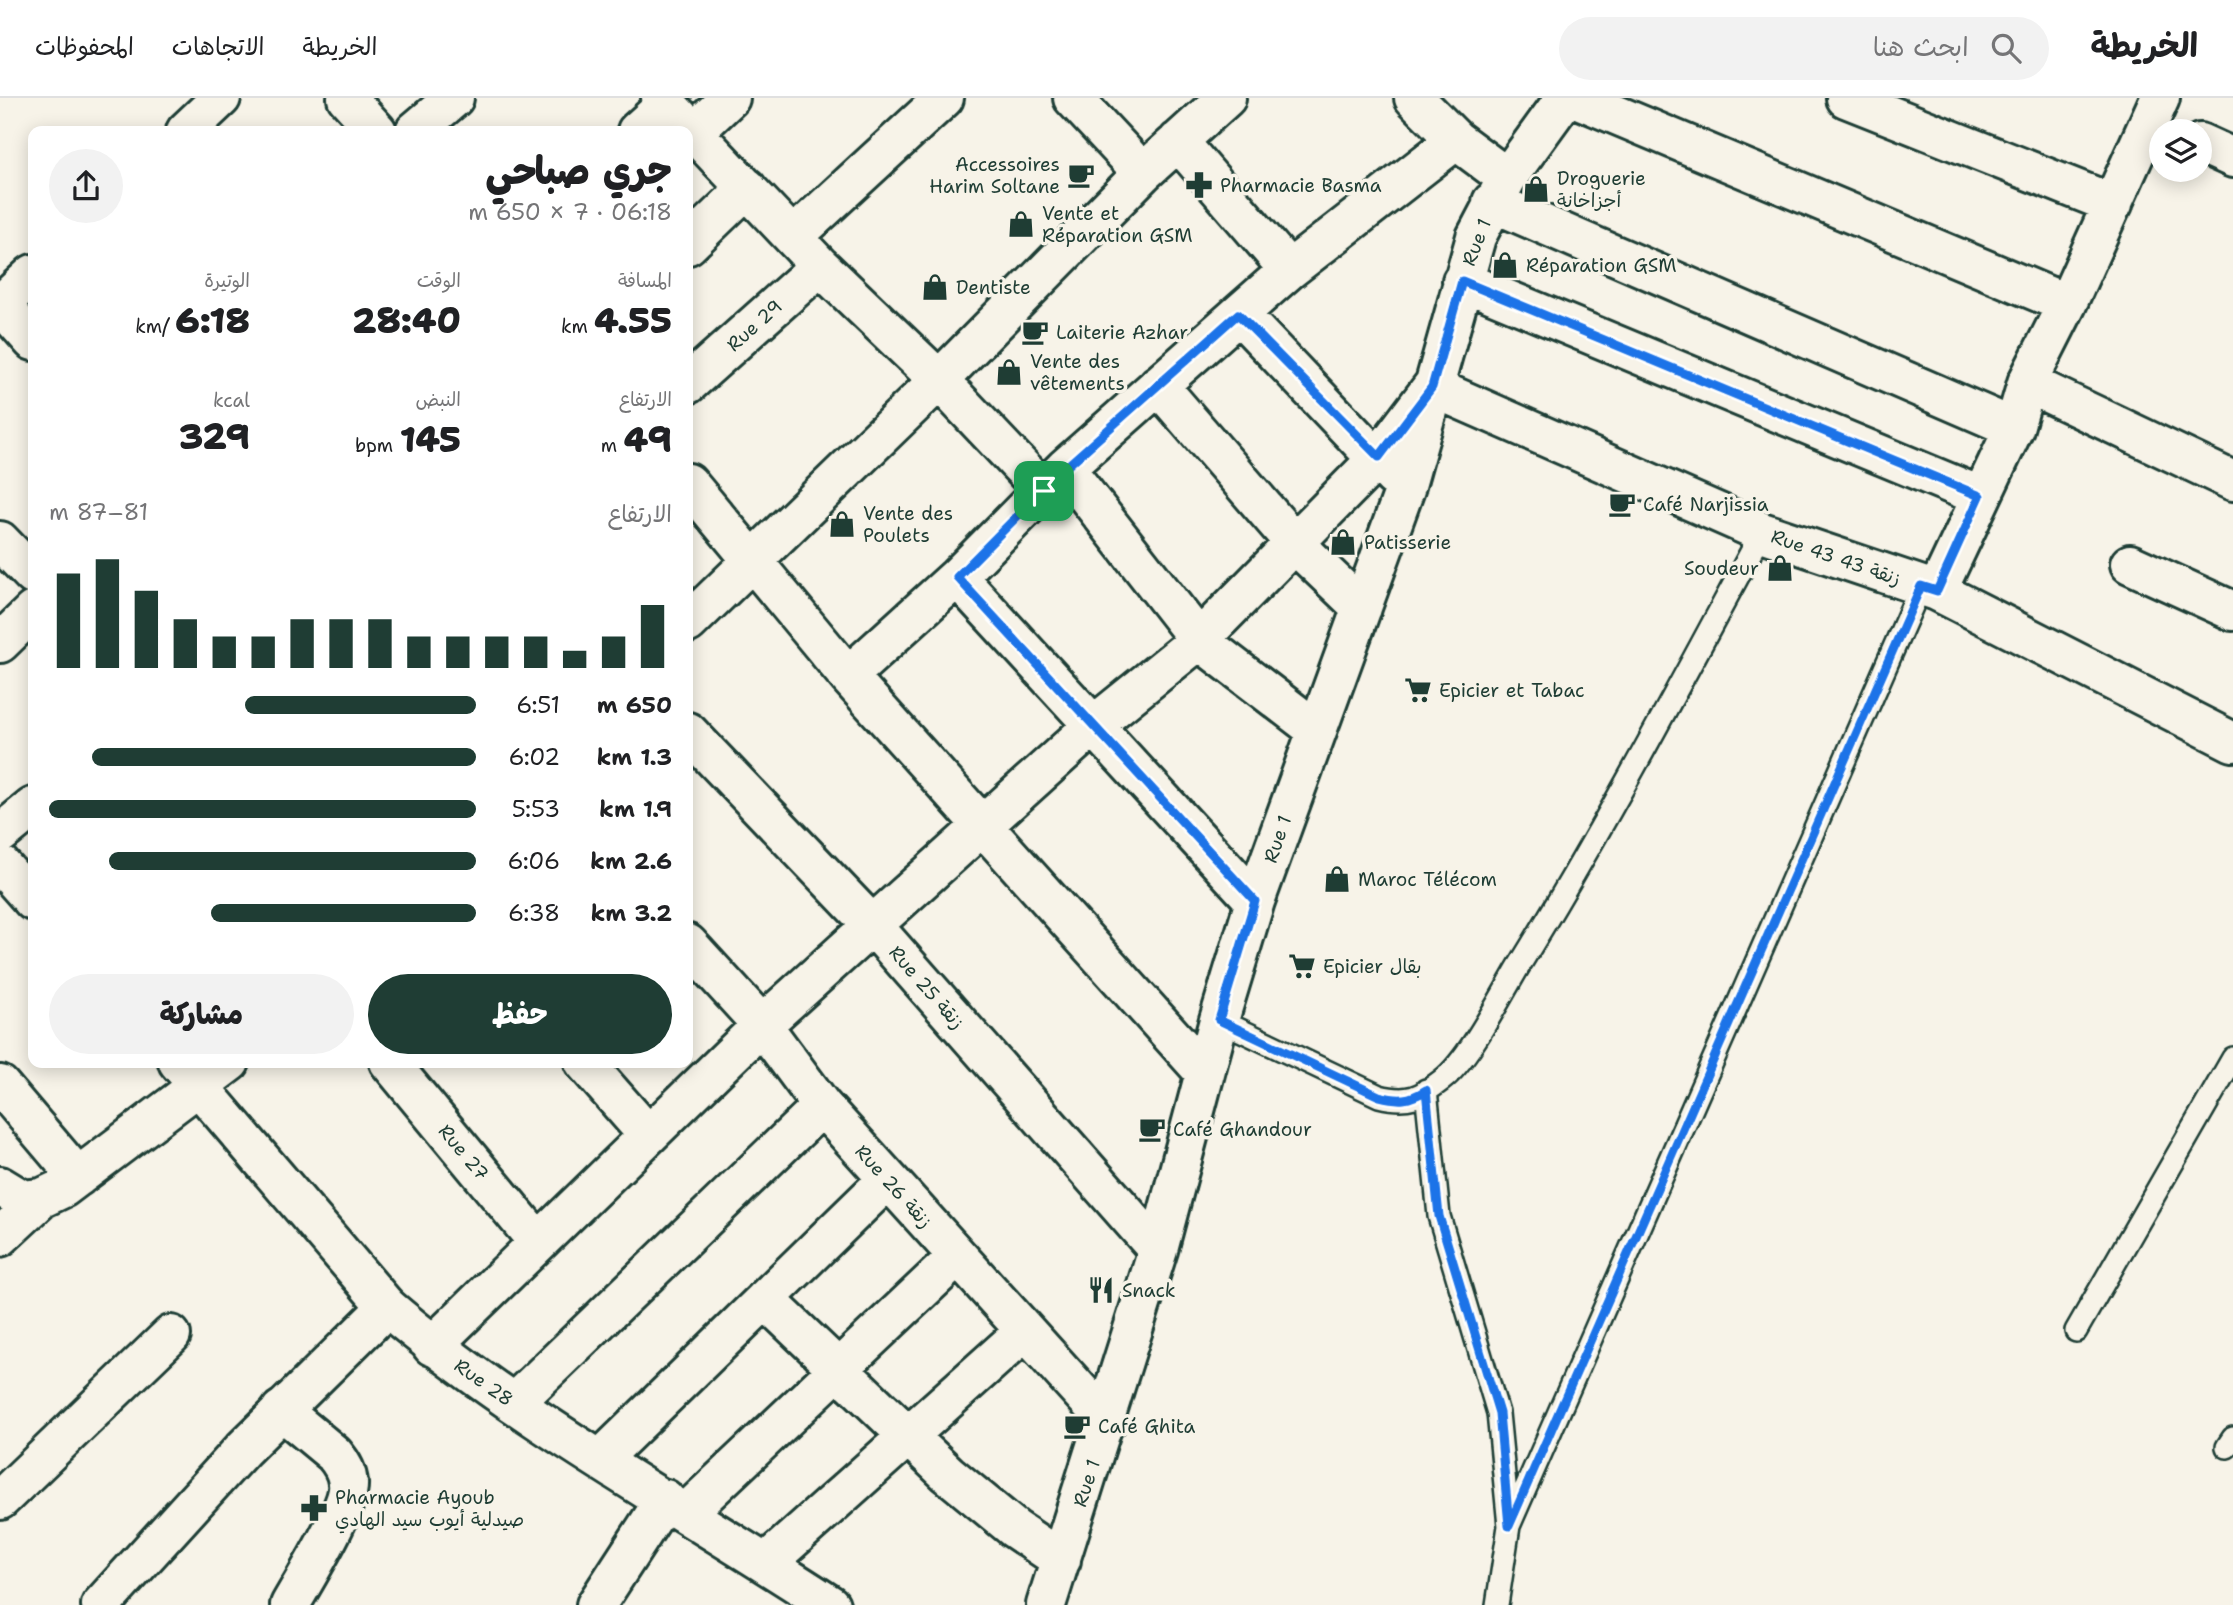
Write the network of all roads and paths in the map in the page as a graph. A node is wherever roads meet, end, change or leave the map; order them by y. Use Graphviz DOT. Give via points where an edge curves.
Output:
graph roads {
  1 [pos="221,98"];
  2 [pos="347,98"];
  3 [pos="454,98"];
  4 [pos="730,98"];
  5 [pos="944,98"];
  6 [pos="1073,98"];
  7 [pos="1226,98"];
  8 [pos="1414,98"];
  9 [pos="1565,98"];
  10 [pos="1576,98"];
  11 [pos="1846,98"];
  12 [pos="664,101"];
  13 [pos="2161,117"];
  14 [pos="191,126"];
  15 [pos="372,126"];
  16 [pos="421,126"];
  17 [pos="642,126"];
  18 [pos="688,126"];
  19 [pos="694,132"];
  20 [pos="1178,141"];
  21 [pos="1456,141"];
  22 [pos="2212,148"];
  23 [pos="2233,158"];
  24 [pos="1143,173"];
  25 [pos="747,188"];
  26 [pos="1499,190"];
  27 [pos="2113,204"];
  28 [pos="793,237"];
  29 [pos="693,240"];
  30 [pos="820,266"];
  31 [pos="1289,270"];
  32 [pos="28,279"];
  33 [pos="1462,281"];
  34 [pos="0,304"];
  35 [pos="2067,304"];
  36 [pos="1238,314"];
  37 [pos="28,335"];
  38 [pos="693,380"];
  39 [pos="939,380"];
  40 [pos="2027,383"];
  41 [pos="1158,385"];
  42 [pos="1432,387"];
  43 [pos="2014,428"];
  44 [pos="1379,457"];
  45 [pos="1054,480"];
  46 [pos="2233,481"];
  47 [pos="693,489"];
  48 [pos="1405,489"];
  49 [pos="1980,496"];
  50 [pos="1762,532"];
  51 [pos="0,541"];
  52 [pos="1296,545"];
  53 [pos="751,562"];
  54 [pos="2130,564"];
  55 [pos="28,570"];
  56 [pos="957,577"];
  57 [pos="1929,588"];
  58 [pos="1362,608"];
  59 [pos="2233,611"];
  60 [pos="28,616"];
  61 [pos="693,617"];
  62 [pos="1199,640"];
  63 [pos="0,643"];
  64 [pos="848,676"];
  65 [pos="1094,725"];
  66 [pos="1315,729"];
  67 [pos="693,737"];
  68 [pos="2233,742"];
  69 [pos="28,811"];
  70 [pos="982,827"];
  71 [pos="0,834"];
  72 [pos="0,864"];
  73 [pos="28,895"];
  74 [pos="1255,901"];
  75 [pos="874,927"];
  76 [pos="693,949"];
  77 [pos="1219,1020"];
  78 [pos="762,1025"];
  79 [pos="2233,1058"];
  80 [pos="211,1068"];
  81 [pos="394,1068"];
  82 [pos="589,1068"];
  83 [pos="1205,1073"];
  84 [pos="189,1075"];
  85 [pos="0,1085"];
  86 [pos="1426,1090"];
  87 [pos="822,1106"];
  88 [pos="648,1135"];
  89 [pos="78,1177"];
  90 [pos="888,1179"];
  91 [pos="0,1186"];
  92 [pos="42,1198"];
  93 [pos="0,1237"];
  94 [pos="538,1242"];
  95 [pos="1158,1250"];
  96 [pos="957,1257"];
  97 [pos="765,1299"];
  98 [pos="387,1307"];
  99 [pos="2076,1331"];
  100 [pos="1024,1332"];
  101 [pos="171,1335"];
  102 [pos="432,1346"];
  103 [pos="839,1367"];
  104 [pos="514,1403"];
  105 [pos="281,1410"];
  106 [pos="1107,1421"];
  107 [pos="908,1435"];
  108 [pos="601,1459"];
  109 [pos="0,1500"];
  110 [pos="676,1506"];
  111 [pos="1509,1526"];
  112 [pos="1061,1559"];
  113 [pos="766,1563"];
  114 [pos="101,1605"];
  115 [pos="290,1605"];
  116 [pos="596,1605"];
  117 [pos="829,1605"];
  118 [pos="1046,1605"];
  119 [pos="1497,1605"];
  1 -- 14 [label="street"];
  2 -- 15 [label="street"];
  3 -- 16 [label="street"];
  4 -- 19 [label="street"];
  5 -- 28 [label="street"];
  6 -- 24 [label="street"];
  7 -- 20 [label="street"];
  8 -- 21 [label="street"];
  9 -- 26 [label="street, Rue 1"];
  10 -- 35 [label="street"];
  11 -- 27 [label="street"];
  12 -- 17 [label="street"];
  12 -- 18 [label="street"];
  13 -- 27 [label="street"];
  19 -- 25 [label="street"];
  20 -- 24 [label="street"];
  20 -- 31 [label="street"];
  21 -- 26 [label="street"];
  21 -- 31 [label="street"];
  22 -- 23 [label="street"];
  24 -- 39 [label="street"];
  25 -- 28 [label="street"];
  25 -- 29 [label="street"];
  26 -- 33 [label="street, Rue 1"];
  26 -- 43 [label="street"];
  27 -- 35 [label="street"];
  28 -- 30 [label="street"];
  30 -- 38 [label="street, Rue 29"];
  30 -- 39 [label="street"];
  31 -- 36 [label="street"];
  32 -- 34 [label="street"];
  33 -- 42 [label="street, Rue 1"];
  33 -- 49 [label="street"];
  34 -- 37 [label="street"];
  35 -- 40 [label="street"];
  36 -- 41 [label="street"];
  36 -- 44 [label="street"];
  39 -- 45 [label="street"];
  39 -- 53 [label="street"];
  40 -- 43 [label="street"];
  40 -- 46 [label="street"];
  41 -- 45 [label="street"];
  41 -- 52 [label="street"];
  42 -- 44 [label="street"];
  42 -- 48 [label="street, Rue 1"];
  42 -- 50 [label="street, Rue 43 زنقة 43"];
  43 -- 49 [label="street"];
  44 -- 48 [label="street"];
  44 -- 52 [label="street"];
  45 -- 56 [label="street"];
  45 -- 62 [label="street"];
  47 -- 53 [label="street"];
  48 -- 58 [label="street, Rue 1"];
  49 -- 57 [label="street"];
  50 -- 57 [label="street, Rue 43 زنقة 43"];
  50 -- 86 [label="lane" via="1580,867 1468,1048 1444,1079"];
  51 -- 55 [label="street"];
  52 -- 58 [label="street"];
  52 -- 62 [label="street"];
  53 -- 61 [label="street"];
  53 -- 64 [label="street"];
  54 -- 59 [label="street"];
  56 -- 64 [label="street"];
  56 -- 65 [label="street"];
  57 -- 68 [label="street, Rue 43 زنقة 43"];
  57 -- 111 [label="lane"];
  58 -- 66 [label="street, Rue 1"];
  60 -- 63 [label="street"];
  62 -- 65 [label="street"];
  62 -- 66 [label="street"];
  64 -- 70 [label="street"];
  65 -- 70 [label="street"];
  65 -- 74 [label="street"];
  66 -- 74 [label="street, Rue 1"];
  67 -- 75 [label="street, Rue 25 زنقة"];
  69 -- 71 [label="street"];
  70 -- 75 [label="street"];
  70 -- 83 [label="street"];
  72 -- 73 [label="street"];
  74 -- 77 [label="street, Rue 1"];
  75 -- 78 [label="street"];
  75 -- 95 [label="street, Rue 25 زنقة"];
  76 -- 78 [label="street, Rue 26 زنقة"];
  77 -- 83 [label="street, Rue 1"];
  77 -- 86 [label="lane" via="1379,1096 1400,1101"];
  78 -- 87 [label="street, Rue 26 زنقة"];
  78 -- 88 [label="street"];
  79 -- 99 [label="lane"];
  80 -- 84 [label="street"];
  81 -- 94 [label="street, Rue 27"];
  82 -- 88 [label="street"];
  83 -- 95 [label="street, Rue 1"];
  84 -- 89 [label="street"];
  84 -- 98 [label="street, Rue 28"];
  85 -- 89 [label="street"];
  86 -- 111 [label="lane" via="1439,1216 1499,1413"];
  87 -- 90 [label="street, Rue 26 زنقة"];
  87 -- 104 [label="street"];
  88 -- 94 [label="street"];
  89 -- 92 [label="street"];
  90 -- 96 [label="street, Rue 26 زنقة"];
  90 -- 97 [label="street"];
  91 -- 92 [label="street" via="23,1200"];
  92 -- 93 [label="street"];
  94 -- 102 [label="street"];
  95 -- 106 [label="street, Rue 1"];
  96 -- 100 [label="street, Rue 26 زنقة"];
  96 -- 103 [label="street"];
  97 -- 103 [label="street"];
  97 -- 108 [label="street"];
  98 -- 102 [label="street, Rue 28"];
  98 -- 105 [label="street"];
  100 -- 106 [label="street, Rue 26 زنقة"];
  100 -- 107 [label="street"];
  101 -- 109 [label="street"];
  102 -- 104 [label="street, Rue 28"];
  103 -- 107 [label="street"];
  103 -- 110 [label="street"];
  104 -- 108 [label="street, Rue 28"];
  105 -- 114 [label="street"];
  105 -- 115 [label="street" via="334,1454 348,1482 342,1508"];
  106 -- 112 [label="street, Rue 1"];
  107 -- 112 [label="street" via="983,1504"];
  107 -- 113 [label="street"];
  108 -- 110 [label="street, Rue 28"];
  110 -- 113 [label="street, Rue 28"];
  110 -- 116 [label="street"];
  111 -- 119 [label="lane"];
  112 -- 118 [label="street, Rue 1"];
  113 -- 117 [label="street, Rue 28"];
}
